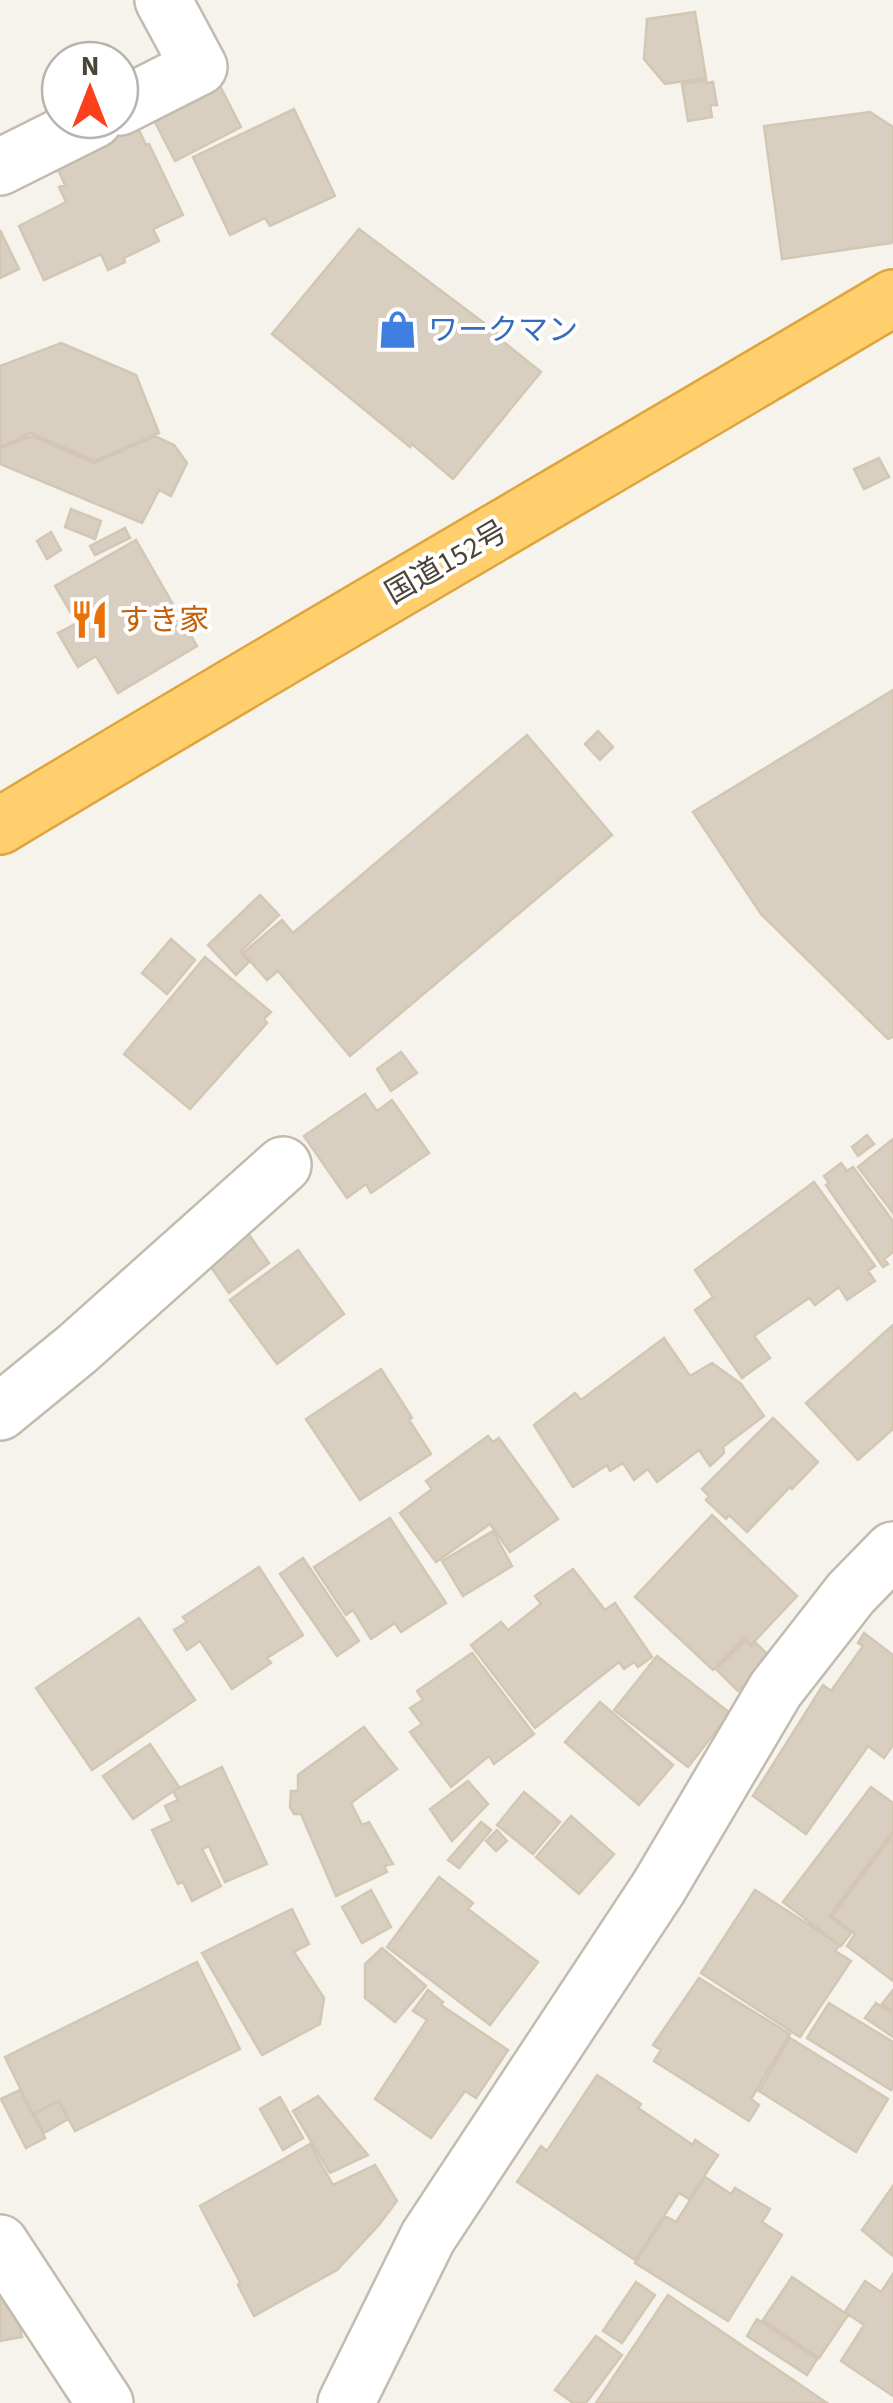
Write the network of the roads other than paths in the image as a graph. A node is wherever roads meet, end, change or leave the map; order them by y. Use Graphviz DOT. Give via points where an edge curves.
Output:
graph roads {
  1 [pos="164,0"];
  2 [pos="140,97"];
  3 [pos="54,140"];
  4 [pos="0,167"];
  5 [pos="893,298"];
  6 [pos="0,826"];
  7 [pos="284,1166"];
  8 [pos="0,1412"];
  9 [pos="893,1550"];
  10 [pos="0,2243"];
  11 [pos="105,2403"];
  12 [pos="346,2403"];
  1 -- 2 [label="street" via="199,68"];
  3 -- 4 [label="street"];
  5 -- 6 [label="highway, 国道152号"];
  7 -- 8 [label="street"];
  9 -- 12 [label="street" via="776,1689 658,1887 428,2237"];
  10 -- 11 [label="street"];
}
